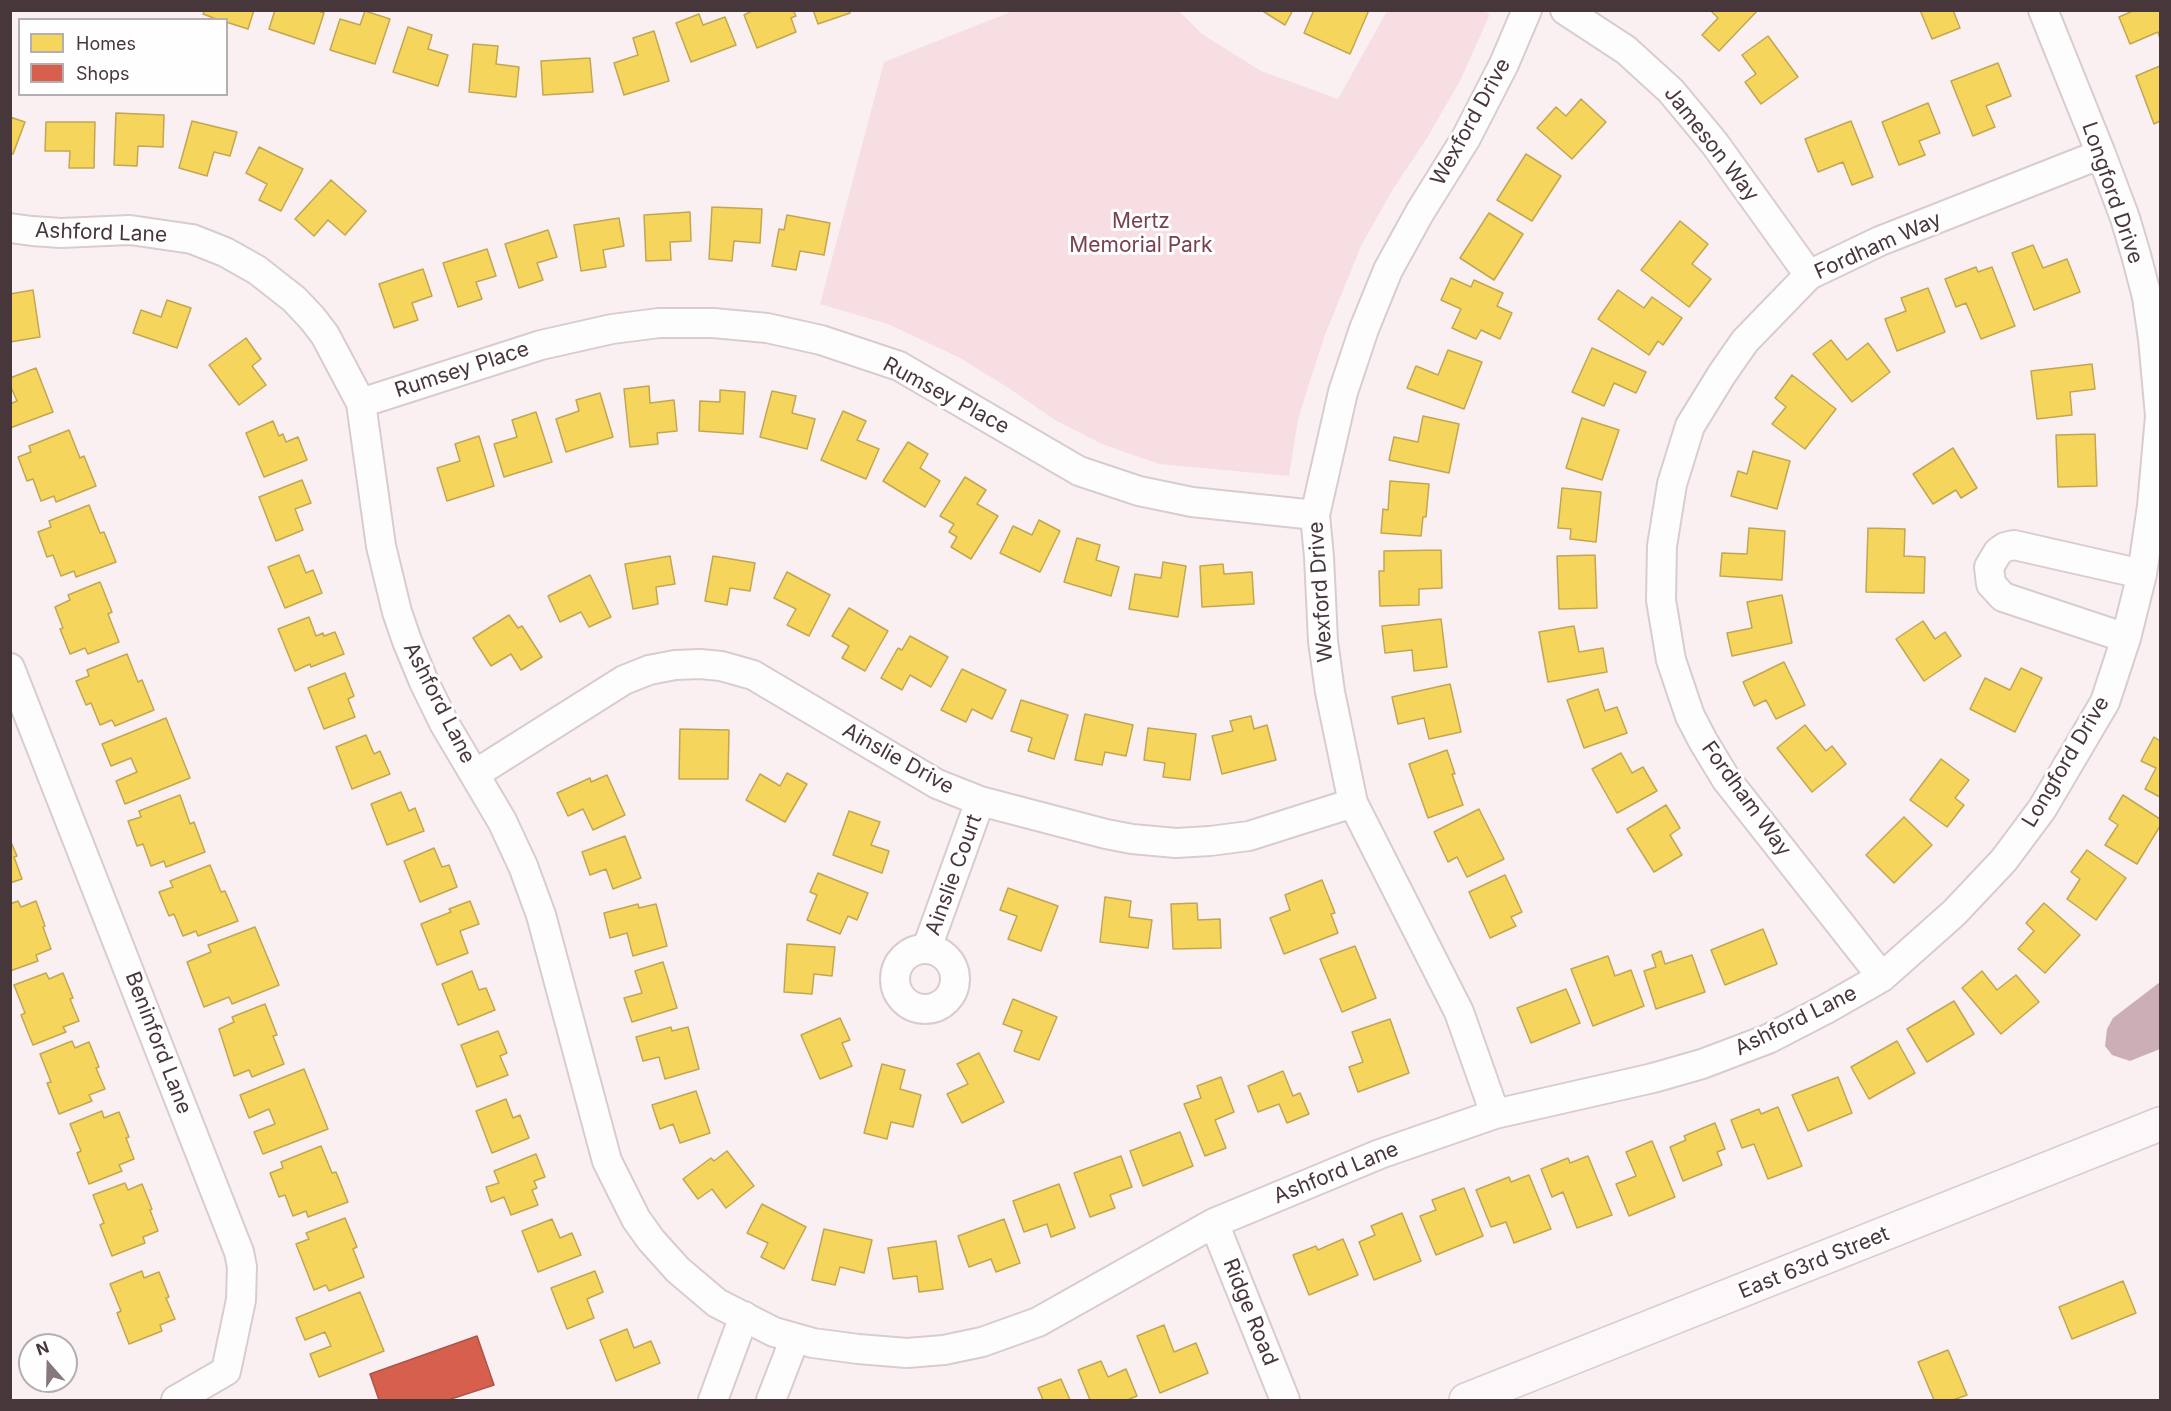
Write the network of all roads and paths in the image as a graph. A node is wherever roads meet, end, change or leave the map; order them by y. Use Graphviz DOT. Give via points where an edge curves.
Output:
graph roads {
  1 [pos="1527,10"];
  2 [pos="1565,10"];
  3 [pos="2043,10"];
  4 [pos="2101,154"];
  5 [pos="10,228"];
  6 [pos="1809,275"];
  7 [pos="361,403"];
  8 [pos="1315,515"];
  9 [pos="2142,574"];
  10 [pos="2127,638"];
  11 [pos="10,668"];
  12 [pos="475,774"];
  13 [pos="980,801"];
  14 [pos="1353,803"];
  15 [pos="927,948"];
  16 [pos="1882,977"];
  17 [pos="1495,1114"];
  18 [pos="2160,1124"];
  19 [pos="1214,1223"];
  20 [pos="744,1316"];
  21 [pos="795,1338"];
  22 [pos="176,1401"];
  23 [pos="713,1401"];
  24 [pos="771,1401"];
  25 [pos="1285,1401"];
  26 [pos="1467,1401"];
  1 -- 8 [label="street, Wexford Drive" via="1466,138 1388,270 1343,392"];
  2 -- 6 [label="street, Jameson Way" via="1626,50 1671,91 1716,144"];
  3 -- 4 [label="street, Longford Drive"];
  4 -- 6 [label="street, Fordham Way" via="1880,241"];
  4 -- 9 [label="street, Longford Drive" via="2136,255 2158,380 2160,416"];
  5 -- 7 [label="street, Ashford Lane" via="61,233 130,230 192,239 225,252 281,288 312,318"];
  6 -- 16 [label="street, Fordham Way" via="1745,341 1690,426 1665,519 1661,600 1671,660 1703,741 1726,779"];
  7 -- 8 [label="street, Rumsey Place" via="541,345 612,329 713,323 766,328 821,340 898,366 1079,471 1139,491 1192,502"];
  7 -- 12 [label="street, Ashford Lane" via="381,546 398,612 424,682"];
  8 -- 14 [label="street, Wexford Drive" via="1328,681"];
  9 -- 10 [label="street, Longford Drive"];
  9 -- 10 [label="street" via="2014,545 1998,552 1989,567 1991,584 2003,597"];
  10 -- 16 [label="street, Longford Drive" via="2105,702 2042,809 1975,892"];
  11 -- 22 [label="street, Beninford Lane" via="239,1252 241,1300 226,1371"];
  12 -- 13 [label="street, Ainslie Drive" via="624,680 649,670 700,664 753,675 937,784"];
  12 -- 20 [label="street, Ashford Lane" via="523,866 541,915 607,1161 625,1200 651,1240 678,1270 717,1303"];
  13 -- 14 [label="street, Ainslie Drive" via="1106,834 1176,843 1249,836"];
  13 -- 15 [label="street, Ainslie Court"];
  14 -- 17 [label="street, Wexford Drive" via="1459,1012"];
  16 -- 17 [label="street, Ashford Lane" via="1797,1024 1729,1055 1653,1078"];
  17 -- 19 [label="street, Ashford Lane" via="1380,1154"];
  18 -- 26 [label="main road, East 63rd Street"];
  19 -- 21 [label="street, Ashford Lane" via="1060,1311 982,1342 907,1353"];
  19 -- 25 [label="street, Ridge Road"];
  20 -- 21 [label="street, Ashford Lane"];
  20 -- 23 [label="street"];
  21 -- 24 [label="street"];
}
